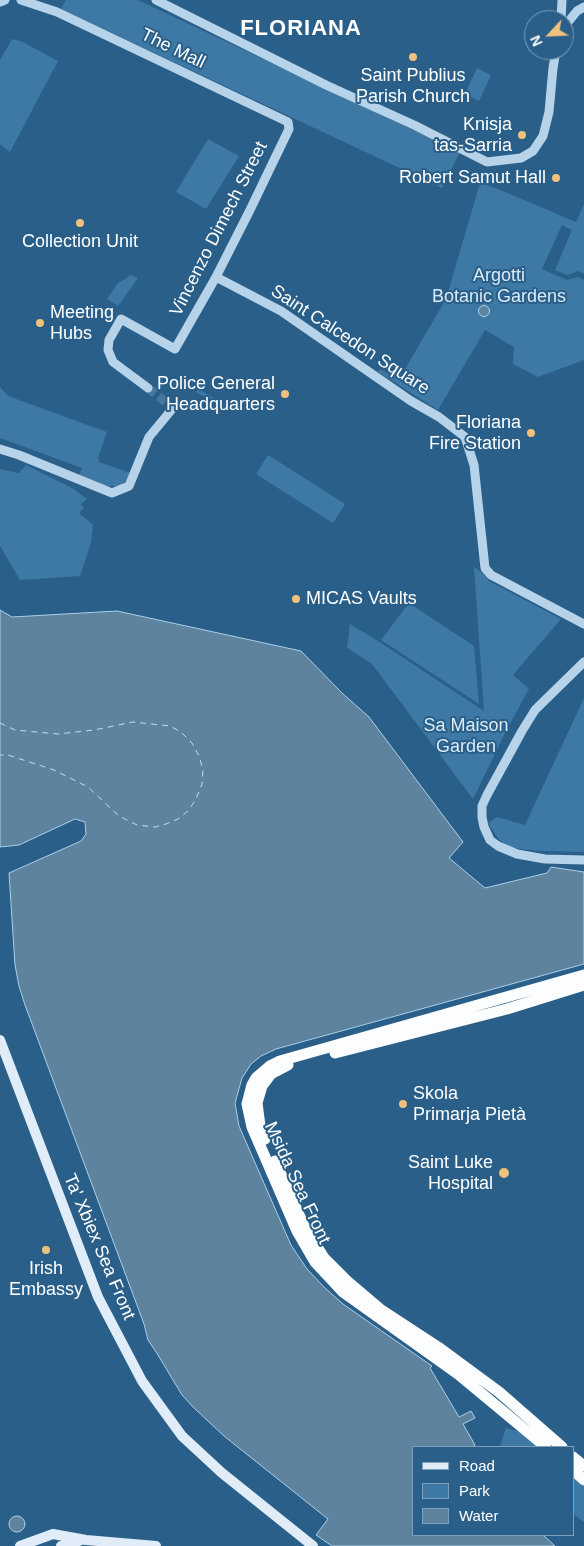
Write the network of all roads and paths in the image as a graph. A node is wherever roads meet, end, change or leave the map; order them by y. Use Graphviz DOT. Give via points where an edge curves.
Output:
graph roads {
  1 [pos="5,0"];
  2 [pos="21,0"];
  3 [pos="156,0"];
  4 [pos="0,2"];
  5 [pos="39,3"];
  6 [pos="584,7"];
  7 [pos="574,15"];
  8 [pos="554,60"];
  9 [pos="288,122"];
  10 [pos="216,277"];
  11 [pos="148,388"];
  12 [pos="173,408"];
  13 [pos="0,449"];
  14 [pos="584,624"];
  15 [pos="584,662"];
  16 [pos="584,860"];
  17 [pos="584,975"];
  18 [pos="584,985"];
  19 [pos="0,1040"];
  20 [pos="545,1446"];
  21 [pos="561,1446"];
  22 [pos="574,1458"];
  23 [pos="584,1466"];
  24 [pos="574,1471"];
  25 [pos="584,1480"];
  26 [pos="86,1540"];
  27 [pos="311,1545"];
  28 [pos="20,1546"];
  29 [pos="61,1546"];
  30 [pos="156,1546"];
  1 -- 4 [label="street"];
  2 -- 5 [label="street, The Mall"];
  3 -- 8 [label="street" via="487,162 521,158 534,151 543,136 549,112"];
  5 -- 9 [label="street, The Mall"];
  6 -- 7 [label="street"];
  9 -- 10 [label="street, Vincenzo Dimech Street" via="289,129"];
  10 -- 11 [label="street, Vincenzo Dimech Street" via="175,349 121,319 109,340 108,350 113,362"];
  10 -- 14 [label="street, Saint Calcedon Square" via="281,311 465,437 474,464 485,568 491,575"];
  12 -- 13 [label="street" via="149,437 129,486 112,493"];
  15 -- 16 [label="street" via="535,710 487,795 482,817 490,840 498,846 517,854 545,859"];
  17 -- 20 [label="highway, Msida Sea Front" via="280,1061 256,1078 247,1104 252,1127 297,1231 315,1262 343,1292 458,1374"];
  18 -- 21 [label="highway, Msida Sea Front" via="507,1009 287,1065 271,1074 262,1086 257,1103 260,1126 304,1226 324,1258 380,1309 499,1392"];
  19 -- 27 [label="main road, Ta' Xbiex Sea Front" via="98,1297 142,1381 182,1436"];
  22 -- 23 [label="highway"];
  24 -- 25 [label="highway"];
  26 -- 28 [label="main road" via="53,1534"];
  26 -- 29 [label="main road"];
  26 -- 30 [label="main road"];
}
